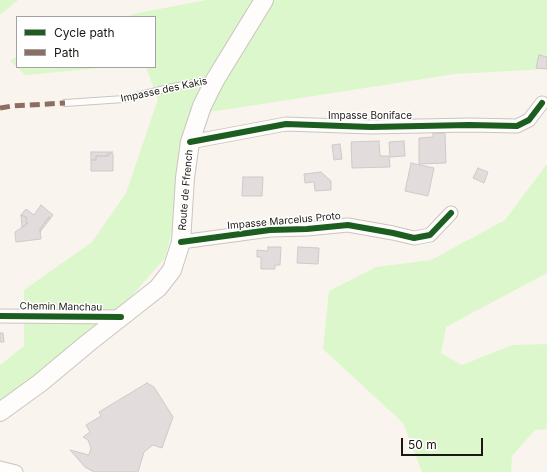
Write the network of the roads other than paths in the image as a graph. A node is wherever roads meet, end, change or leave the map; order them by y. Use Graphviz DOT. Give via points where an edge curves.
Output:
graph roads {
  1 [pos="264,0"];
  2 [pos="215,80"];
  3 [pos="65,103"];
  4 [pos="542,103"];
  5 [pos="190,142"];
  6 [pos="451,213"];
  7 [pos="181,242"];
  8 [pos="0,316"];
  9 [pos="121,317"];
  10 [pos="0,412"];
  11 [pos="0,468"];
  12 [pos="16,472"];
  1 -- 2 [label="main road, Route de Ffrench"];
  2 -- 3 [label="lane, Impasse des Kakis" via="124,99"];
  2 -- 5 [label="main road, Route de Ffrench" via="202,106"];
  4 -- 5 [label="street, Impasse Boniface" via="529,120 517,126 370,127 286,124"];
  5 -- 7 [label="main road, Route de Ffrench"];
  6 -- 7 [label="street, Impasse Marcelus Proto" via="430,235 414,238 348,225 270,230"];
  7 -- 9 [label="main road, Route de Ffrench" via="172,270 158,288"];
  8 -- 9 [label="street, Chemin Manchau"];
  9 -- 10 [label="main road, Route de Ffrench"];
  11 -- 12 [label="street"];
}
